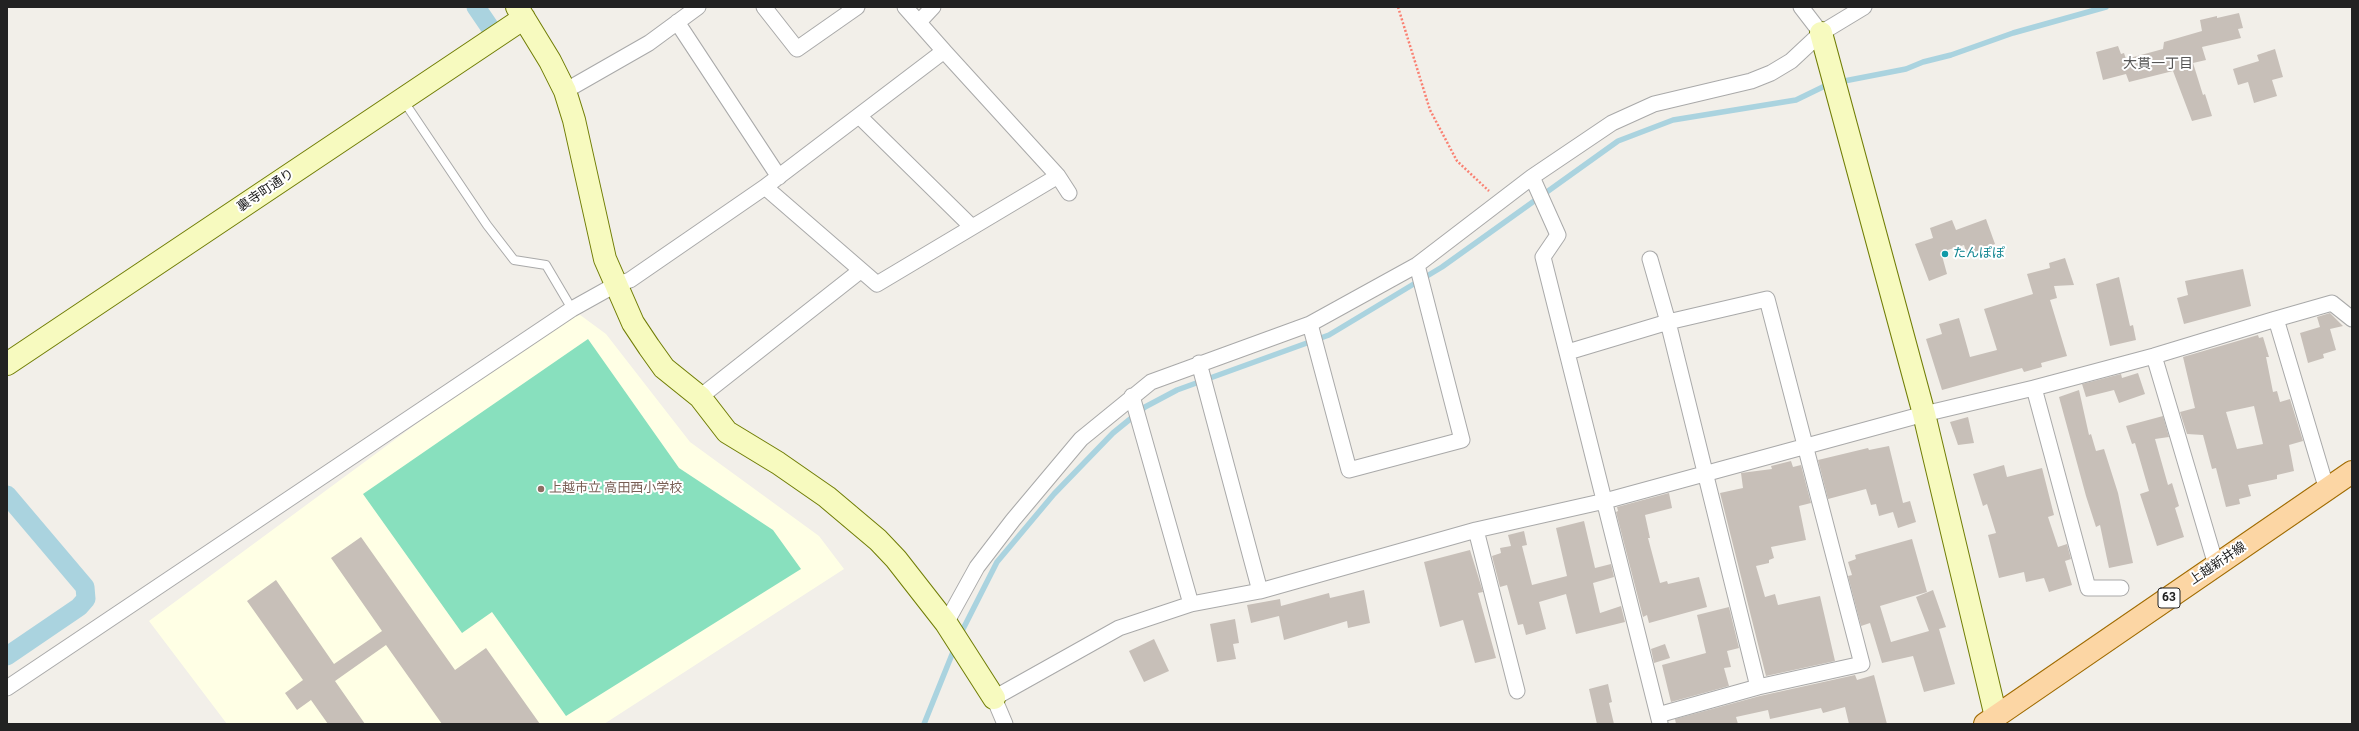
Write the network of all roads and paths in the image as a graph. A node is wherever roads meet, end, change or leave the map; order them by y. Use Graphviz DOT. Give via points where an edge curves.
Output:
graph roads {
  1 [pos="698,7"];
  2 [pos="764,7"];
  3 [pos="857,7"];
  4 [pos="905,7"];
  5 [pos="933,7"];
  6 [pos="1398,7"];
  7 [pos="1801,7"];
  8 [pos="1864,7"];
  9 [pos="521,12"];
  10 [pos="677,22"];
  11 [pos="919,22"];
  12 [pos="1821,33"];
  13 [pos="944,51"];
  14 [pos="565,91"];
  15 [pos="403,100"];
  16 [pos="859,116"];
  17 [pos="779,176"];
  18 [pos="1058,176"];
  19 [pos="1532,177"];
  20 [pos="765,187"];
  21 [pos="1069,193"];
  22 [pos="1502,202"];
  23 [pos="972,227"];
  24 [pos="1650,259"];
  25 [pos="1417,265"];
  26 [pos="860,271"];
  27 [pos="615,285"];
  28 [pos="572,309"];
  29 [pos="2276,319"];
  30 [pos="2352,319"];
  31 [pos="1668,322"];
  32 [pos="1310,324"];
  33 [pos="1568,352"];
  34 [pos="2154,356"];
  35 [pos="1199,363"];
  36 [pos="7,364"];
  37 [pos="2034,388"];
  38 [pos="1132,396"];
  39 [pos="700,397"];
  40 [pos="1924,414"];
  41 [pos="1804,447"];
  42 [pos="2352,472"];
  43 [pos="1704,473"];
  44 [pos="2327,490"];
  45 [pos="1605,501"];
  46 [pos="1476,530"];
  47 [pos="2216,566"];
  48 [pos="2121,588"];
  49 [pos="1260,591"];
  50 [pos="1192,604"];
  51 [pos="946,624"];
  52 [pos="7,688"];
  53 [pos="1758,688"];
  54 [pos="1517,691"];
  55 [pos="994,698"];
  56 [pos="1659,719"];
  57 [pos="1993,722"];
  58 [pos="1005,724"];
  1 -- 10 [label="street"];
  2 -- 3 [label="street" via="797,49"];
  4 -- 11 [label="street"];
  5 -- 11 [label="street"];
  6 -- 22 [label="path" via="1433,116 1457,162"];
  7 -- 12 [label="street"];
  8 -- 12 [label="street"];
  9 -- 14 [label="street"];
  9 -- 15 [label="street, 裏寺町通り"];
  10 -- 14 [label="street" via="649,43"];
  10 -- 17 [label="street"];
  11 -- 13 [label="street"];
  12 -- 19 [label="street" via="1791,61 1771,73 1751,82 1654,104 1612,124"];
  12 -- 40 [label="street"];
  13 -- 16 [label="street"];
  13 -- 18 [label="street"];
  14 -- 27 [label="street" via="574,120 605,259"];
  15 -- 28 [label="lane" via="487,225 514,260 546,265"];
  15 -- 36 [label="street, 裏寺町通り"];
  16 -- 17 [label="street"];
  16 -- 23 [label="street"];
  17 -- 20 [label="street"];
  18 -- 21 [label="street"];
  18 -- 23 [label="street"];
  19 -- 22 [label="street"];
  19 -- 33 [label="street" via="1558,234 1543,257"];
  20 -- 26 [label="street"];
  20 -- 27 [label="street" via="630,280"];
  22 -- 25 [label="street"];
  23 -- 26 [label="street" via="877,284"];
  24 -- 31 [label="street"];
  25 -- 32 [label="street"];
  25 -- 32 [label="street" via="1462,440 1349,470"];
  26 -- 39 [label="street"];
  27 -- 28 [label="street"];
  27 -- 39 [label="street" via="633,322 664,368"];
  28 -- 52 [label="street"];
  29 -- 30 [label="street" via="2332,303"];
  29 -- 34 [label="street"];
  29 -- 44 [label="street"];
  31 -- 33 [label="street"];
  31 -- 41 [label="street" via="1767,299"];
  31 -- 43 [label="street"];
  32 -- 35 [label="street"];
  33 -- 45 [label="street"];
  34 -- 37 [label="street"];
  34 -- 47 [label="street"];
  35 -- 38 [label="street" via="1151,382"];
  35 -- 49 [label="street"];
  37 -- 40 [label="street"];
  37 -- 48 [label="street" via="2088,588"];
  38 -- 50 [label="street"];
  38 -- 51 [label="street" via="1081,439 1013,520 978,567"];
  39 -- 51 [label="street" via="727,432 778,463 862,524 896,559"];
  40 -- 41 [label="street"];
  40 -- 57 [label="street"];
  41 -- 43 [label="street"];
  41 -- 53 [label="street" via="1862,664"];
  42 -- 44 [label="main road, 上越新井線 / 63"];
  43 -- 45 [label="street"];
  43 -- 53 [label="street"];
  44 -- 47 [label="main road, 上越新井線 / 63"];
  45 -- 46 [label="street"];
  45 -- 56 [label="street"];
  46 -- 49 [label="street"];
  46 -- 54 [label="street"];
  47 -- 57 [label="main road, 上越新井線 / 63"];
  49 -- 50 [label="street"];
  50 -- 55 [label="street" via="1119,628"];
  51 -- 55 [label="street"];
  53 -- 56 [label="street"];
  55 -- 58 [label="street"];
}
